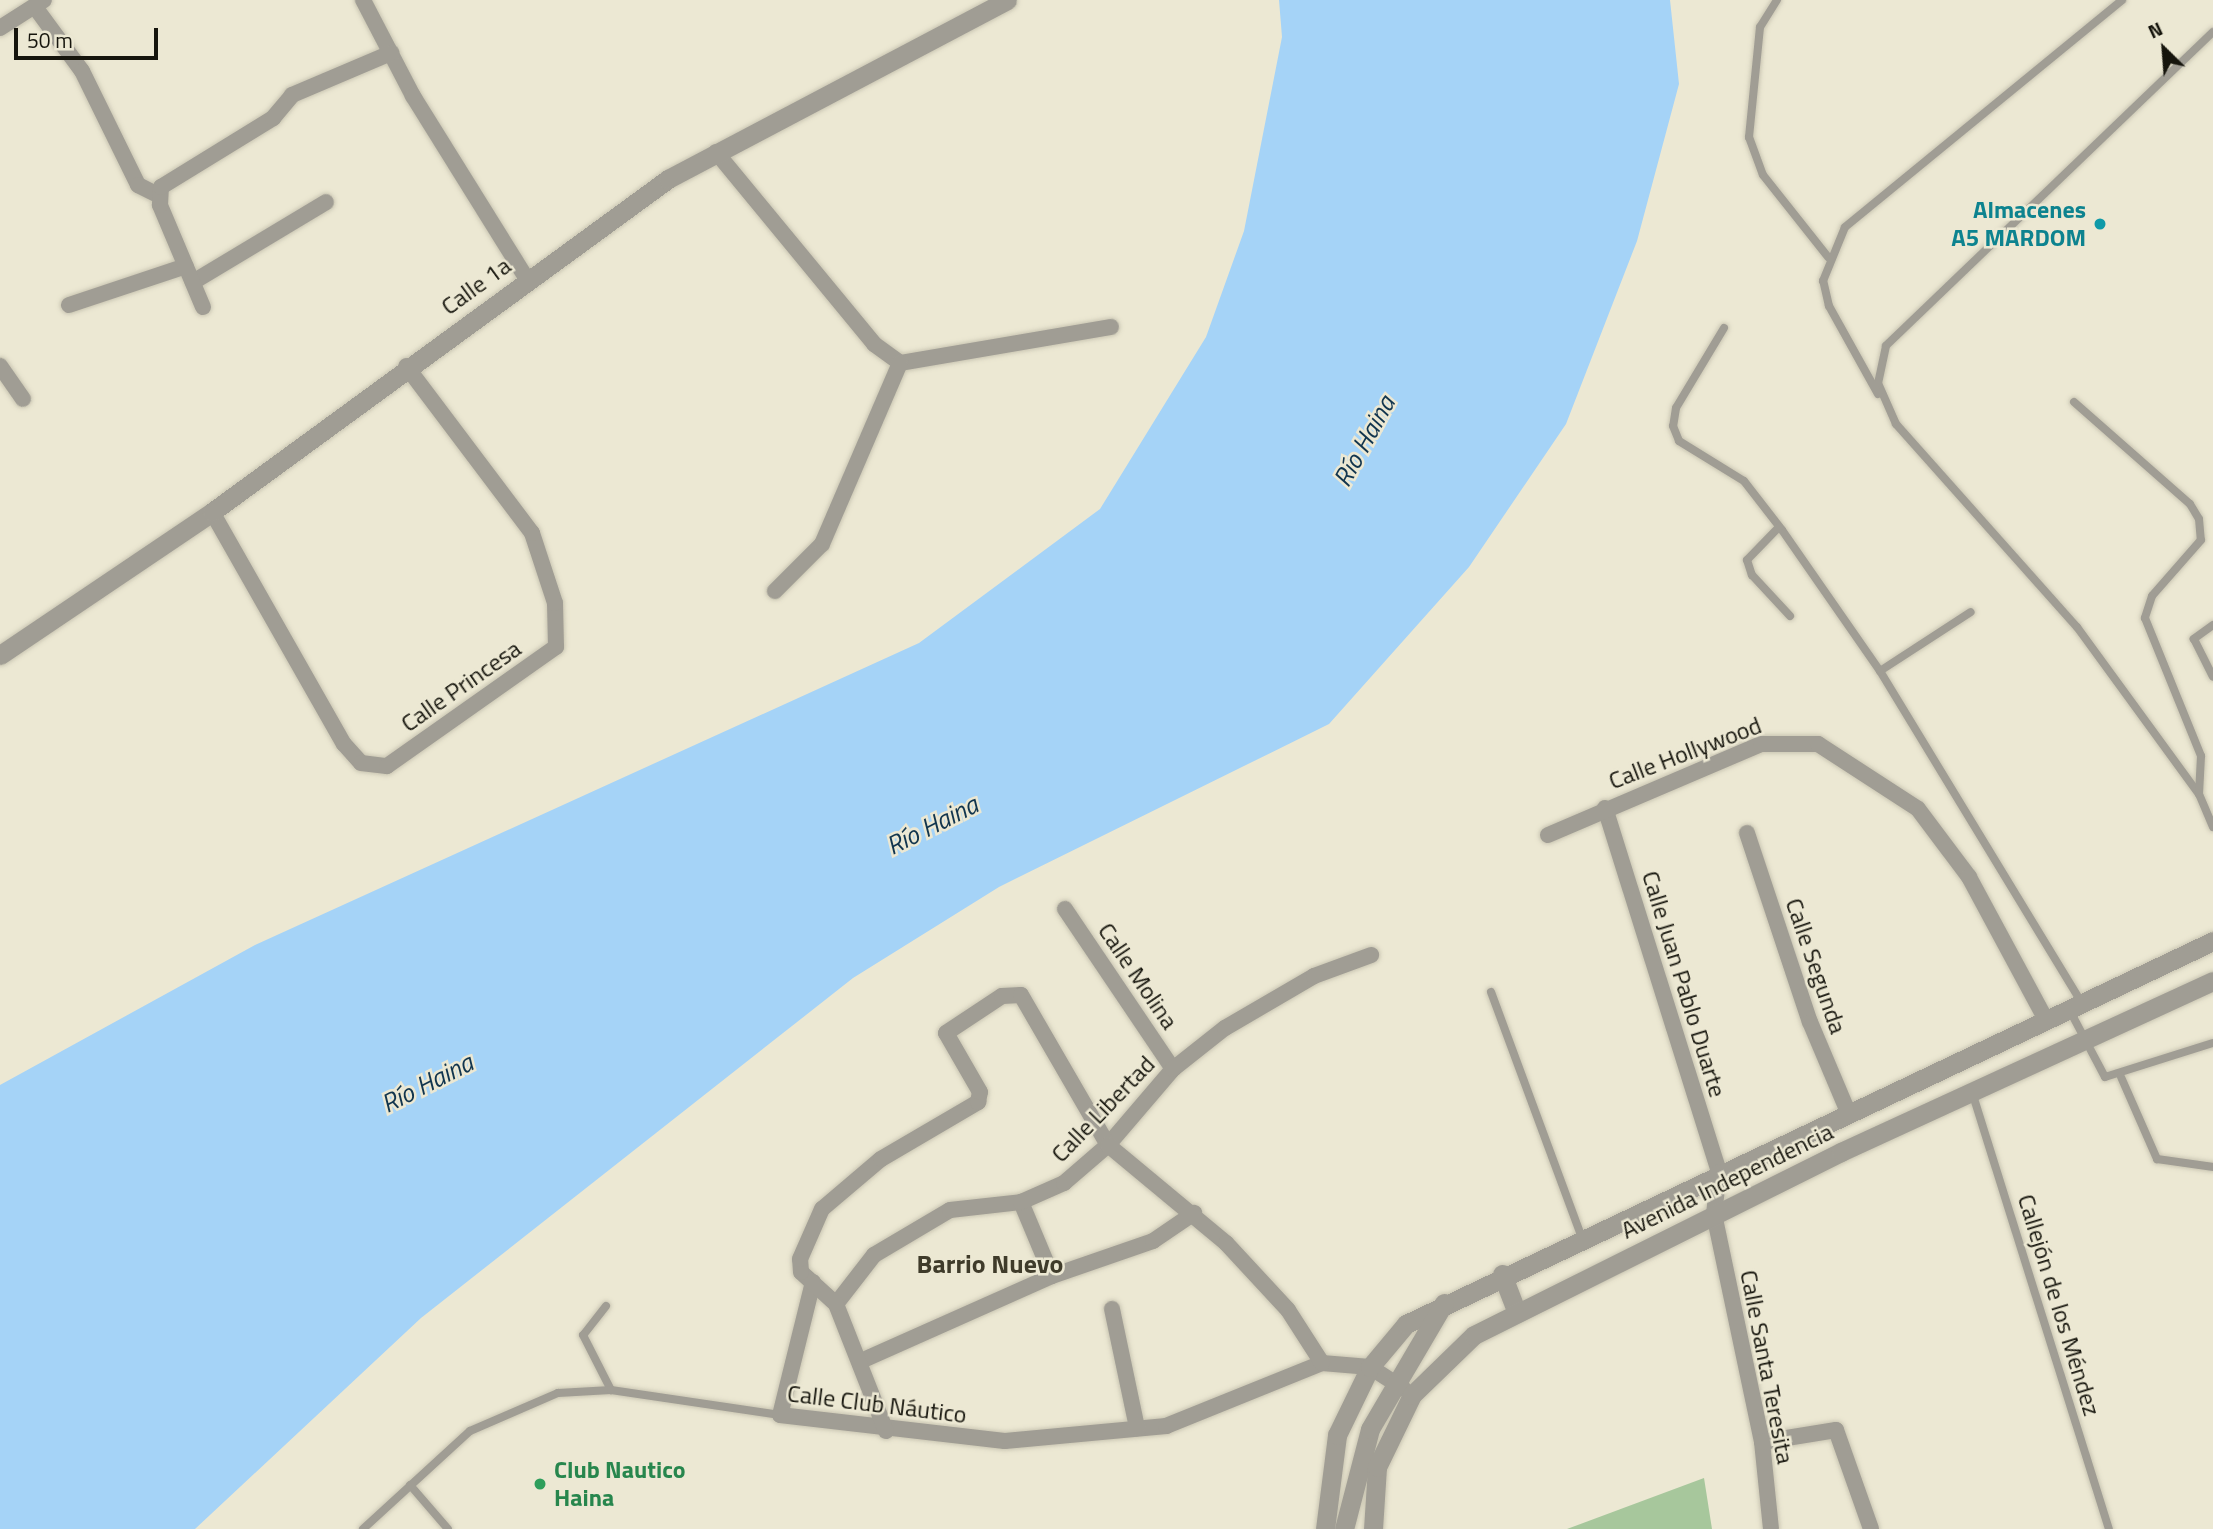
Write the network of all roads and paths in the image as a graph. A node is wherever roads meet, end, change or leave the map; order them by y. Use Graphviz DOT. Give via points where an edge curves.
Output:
graph roads {
  1 [pos="363,0"];
  2 [pos="1007,0"];
  3 [pos="1777,0"];
  4 [pos="2122,0"];
  5 [pos="39,3"];
  6 [pos="0,28"];
  7 [pos="2213,32"];
  8 [pos="391,53"];
  9 [pos="716,152"];
  10 [pos="158,195"];
  11 [pos="326,202"];
  12 [pos="1828,257"];
  13 [pos="186,266"];
  14 [pos="527,279"];
  15 [pos="193,282"];
  16 [pos="69,305"];
  17 [pos="203,307"];
  18 [pos="1111,327"];
  19 [pos="1724,328"];
  20 [pos="900,363"];
  21 [pos="0,366"];
  22 [pos="406,366"];
  23 [pos="23,399"];
  24 [pos="2074,402"];
  25 [pos="1883,403"];
  26 [pos="212,512"];
  27 [pos="1779,527"];
  28 [pos="775,591"];
  29 [pos="1971,612"];
  30 [pos="1790,616"];
  31 [pos="2213,625"];
  32 [pos="0,655"];
  33 [pos="1880,671"];
  34 [pos="2213,677"];
  35 [pos="2199,794"];
  36 [pos="1605,808"];
  37 [pos="2213,827"];
  38 [pos="1747,833"];
  39 [pos="1548,835"];
  40 [pos="1065,909"];
  41 [pos="2213,941"];
  42 [pos="1371,955"];
  43 [pos="2213,981"];
  44 [pos="1491,992"];
  45 [pos="2074,1003"];
  46 [pos="2044,1016"];
  47 [pos="2083,1041"];
  48 [pos="2213,1043"];
  49 [pos="1173,1069"];
  50 [pos="2121,1077"];
  51 [pos="1972,1092"];
  52 [pos="1848,1112"];
  53 [pos="1108,1145"];
  54 [pos="2213,1167"];
  55 [pos="1719,1172"];
  56 [pos="1021,1202"];
  57 [pos="1194,1213"];
  58 [pos="1714,1214"];
  59 [pos="1582,1238"];
  60 [pos="1502,1274"];
  61 [pos="1052,1276"];
  62 [pos="813,1282"];
  63 [pos="1444,1302"];
  64 [pos="836,1304"];
  65 [pos="606,1306"];
  66 [pos="1112,1310"];
  67 [pos="1516,1310"];
  68 [pos="861,1361"];
  69 [pos="1322,1363"];
  70 [pos="1370,1367"];
  71 [pos="1394,1381"];
  72 [pos="611,1390"];
  73 [pos="1412,1395"];
  74 [pos="780,1415"];
  75 [pos="1137,1428"];
  76 [pos="886,1431"];
  77 [pos="1762,1442"];
  78 [pos="410,1485"];
  79 [pos="363,1529"];
  80 [pos="448,1529"];
  81 [pos="1325,1529"];
  82 [pos="1344,1529"];
  83 [pos="1373,1529"];
  84 [pos="1771,1529"];
  85 [pos="1871,1529"];
  86 [pos="2109,1529"];
  1 -- 8 [label="street"];
  2 -- 9 [label="street, Calle 1a"];
  3 -- 12 [label="lane" via="1760,27 1749,137 1763,175"];
  4 -- 12 [label="lane" via="1846,227"];
  5 -- 6 [label="street"];
  5 -- 10 [label="street" via="82,71 138,185"];
  7 -- 25 [label="lane" via="1886,346 1879,365"];
  8 -- 10 [label="street" via="292,95 273,118 174,176"];
  8 -- 14 [label="street"];
  9 -- 14 [label="street, Calle 1a"];
  9 -- 20 [label="street" via="874,344"];
  10 -- 13 [label="street"];
  11 -- 15 [label="street"];
  12 -- 25 [label="lane" via="1822,281 1829,306"];
  13 -- 15 [label="street"];
  13 -- 16 [label="street"];
  14 -- 22 [label="street, Calle 1a"];
  15 -- 17 [label="street"];
  18 -- 20 [label="street"];
  19 -- 27 [label="lane" via="1676,408 1673,426 1679,441 1744,481"];
  20 -- 28 [label="street" via="822,544"];
  21 -- 23 [label="street"];
  22 -- 26 [label="street, Calle 1a"];
  22 -- 26 [label="street, Calle Princesa" via="532,533 555,603 555,646 387,766 361,763 344,744"];
  24 -- 35 [label="lane" via="2190,504 2199,519 2201,540 2152,596 2145,618 2200,756"];
  25 -- 35 [label="lane" via="2077,627"];
  26 -- 32 [label="street, Calle 1a"];
  27 -- 30 [label="lane" via="1747,560 1752,575"];
  27 -- 33 [label="lane"];
  29 -- 33 [label="lane"];
  31 -- 34 [label="lane" via="2194,639"];
  33 -- 45 [label="lane"];
  35 -- 37 [label="lane"];
  36 -- 39 [label="street, Calle Hollywood"];
  36 -- 46 [label="street, Calle Hollywood" via="1761,744 1818,744 1918,809 1969,877"];
  36 -- 55 [label="street, Calle Juan Pablo Duarte"];
  38 -- 52 [label="street, Calle Segunda" via="1810,1022"];
  40 -- 49 [label="street, Calle Molina"];
  41 -- 45 [label="street, Avenida Independencia"];
  42 -- 49 [label="street, Calle Libertad" via="1314,976 1225,1028"];
  43 -- 47 [label="street, Avenida Independencia"];
  44 -- 59 [label="lane"];
  45 -- 46 [label="street, Avenida Independencia"];
  45 -- 47 [label="lane"];
  46 -- 52 [label="street, Avenida Independencia"];
  47 -- 50 [label="lane" via="2098,1072"];
  47 -- 51 [label="street, Avenida Independencia"];
  48 -- 50 [label="lane" via="2202,1042"];
  49 -- 53 [label="street, Calle Libertad"];
  50 -- 54 [label="lane" via="2157,1158 2189,1169"];
  51 -- 58 [label="street, Avenida Independencia"];
  51 -- 86 [label="lane, Callejón de los Méndez"];
  52 -- 55 [label="street, Avenida Independencia"];
  53 -- 56 [label="street, Calle Libertad" via="1064,1183"];
  53 -- 57 [label="street"];
  53 -- 62 [label="street" via="1021,995 1002,996 946,1033 980,1092 978,1102 881,1158 822,1209 799,1265"];
  55 -- 58 [label="street, Calle Santa Teresita"];
  55 -- 59 [label="street, Avenida Independencia"];
  56 -- 61 [label="street"];
  56 -- 64 [label="street, Calle Libertad" via="950,1210 874,1255"];
  57 -- 61 [label="street" via="1153,1241"];
  57 -- 69 [label="street" via="1288,1310"];
  58 -- 67 [label="street, Avenida Independencia"];
  58 -- 77 [label="street, Calle Santa Teresita"];
  59 -- 60 [label="street, Avenida Independencia"];
  60 -- 63 [label="street, Avenida Independencia"];
  60 -- 67 [label="street"];
  61 -- 68 [label="street"];
  62 -- 64 [label="street"];
  62 -- 74 [label="street"];
  63 -- 70 [label="street, Avenida Independencia" via="1406,1324"];
  63 -- 71 [label="street"];
  64 -- 68 [label="street"];
  65 -- 72 [label="lane" via="583,1335"];
  66 -- 75 [label="street"];
  67 -- 73 [label="street, Avenida Independencia" via="1474,1335"];
  68 -- 76 [label="street"];
  69 -- 70 [label="street, Calle Club Náutico"];
  69 -- 75 [label="street, Calle Club Náutico" via="1182,1420"];
  70 -- 71 [label="street"];
  70 -- 81 [label="street, Avenida Independencia" via="1337,1435"];
  71 -- 73 [label="street"];
  71 -- 82 [label="street" via="1356,1466"];
  72 -- 74 [label="lane, Calle Club Náutico"];
  72 -- 78 [label="lane, Calle Club Náutico" via="558,1393 514,1407 470,1431"];
  73 -- 83 [label="street, Avenida Independencia" via="1377,1467"];
  74 -- 76 [label="street, Calle Club Náutico"];
  75 -- 76 [label="street, Calle Club Náutico" via="1005,1441"];
  77 -- 84 [label="street, Calle Santa Teresita"];
  77 -- 85 [label="street" via="1836,1430"];
  78 -- 79 [label="lane, Calle Club Náutico"];
  78 -- 80 [label="lane"];
}
